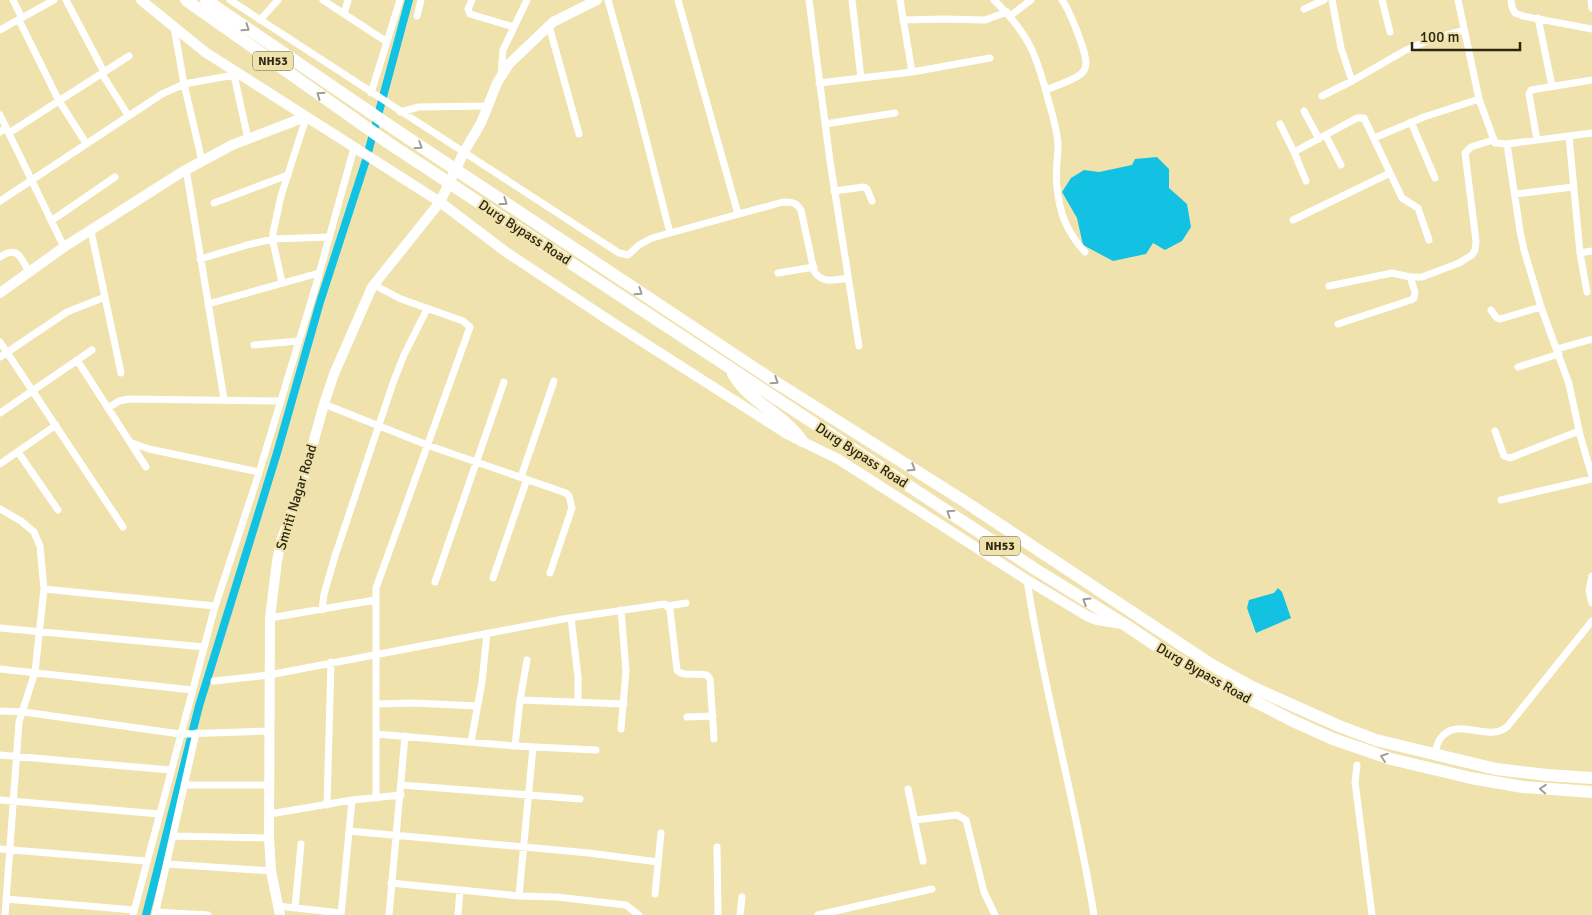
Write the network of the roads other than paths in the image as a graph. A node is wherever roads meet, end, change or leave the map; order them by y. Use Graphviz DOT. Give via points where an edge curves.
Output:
graph roads {
  1 [pos="13,0"];
  2 [pos="54,0"];
  3 [pos="66,0"];
  4 [pos="141,0"];
  5 [pos="186,0"];
  6 [pos="206,0"];
  7 [pos="230,0"];
  8 [pos="278,0"];
  9 [pos="323,0"];
  10 [pos="348,0"];
  11 [pos="400,0"];
  12 [pos="421,0"];
  13 [pos="472,0"];
  14 [pos="528,0"];
  15 [pos="598,0"];
  16 [pos="608,0"];
  17 [pos="678,0"];
  18 [pos="809,0"];
  19 [pos="852,0"];
  20 [pos="900,0"];
  21 [pos="994,0"];
  22 [pos="1030,0"];
  23 [pos="1062,0"];
  24 [pos="1332,0"];
  25 [pos="1382,0"];
  26 [pos="1458,0"];
  27 [pos="1511,0"];
  28 [pos="1591,0"];
  29 [pos="1321,1"];
  30 [pos="1592,8"];
  31 [pos="1304,9"];
  32 [pos="344,14"];
  33 [pos="1009,14"];
  34 [pos="417,16"];
  35 [pos="1538,18"];
  36 [pos="21,19"];
  37 [pos="260,20"];
  38 [pos="903,20"];
  39 [pos="549,26"];
  40 [pos="174,27"];
  41 [pos="514,27"];
  42 [pos="1592,29"];
  43 [pos="0,30"];
  44 [pos="1464,30"];
  45 [pos="1390,32"];
  46 [pos="387,42"];
  47 [pos="129,56"];
  48 [pos="990,58"];
  49 [pos="912,72"];
  50 [pos="103,73"];
  51 [pos="237,75"];
  52 [pos="501,77"];
  53 [pos="861,78"];
  54 [pos="1592,80"];
  55 [pos="1352,81"];
  56 [pos="819,83"];
  57 [pos="184,84"];
  58 [pos="1552,86"];
  59 [pos="1046,90"];
  60 [pos="371,93"];
  61 [pos="1322,96"];
  62 [pos="1479,99"];
  63 [pos="59,101"];
  64 [pos="488,106"];
  65 [pos="1304,111"];
  66 [pos="400,112"];
  67 [pos="895,113"];
  68 [pos="0,115"];
  69 [pos="128,115"];
  70 [pos="306,117"];
  71 [pos="1411,122"];
  72 [pos="825,124"];
  73 [pos="1280,124"];
  74 [pos="5,131"];
  75 [pos="1592,133"];
  76 [pos="579,134"];
  77 [pos="1569,136"];
  78 [pos="248,138"];
  79 [pos="1322,138"];
  80 [pos="1374,138"];
  81 [pos="1493,140"];
  82 [pos="1538,140"];
  83 [pos="86,143"];
  84 [pos="1507,144"];
  85 [pos="354,148"];
  86 [pos="464,152"];
  87 [pos="1294,152"];
  88 [pos="202,161"];
  89 [pos="1341,165"];
  90 [pos="186,169"];
  91 [pos="1390,173"];
  92 [pos="288,175"];
  93 [pos="115,177"];
  94 [pos="1435,178"];
  95 [pos="32,180"];
  96 [pos="1306,181"];
  97 [pos="1574,187"];
  98 [pos="834,191"];
  99 [pos="1515,194"];
  100 [pos="0,201"];
  101 [pos="872,201"];
  102 [pos="440,202"];
  103 [pos="214,203"];
  104 [pos="738,214"];
  105 [pos="1293,220"];
  106 [pos="51,221"];
  107 [pos="91,230"];
  108 [pos="670,233"];
  109 [pos="329,237"];
  110 [pos="273,239"];
  111 [pos="1429,240"];
  112 [pos="64,248"];
  113 [pos="1592,251"];
  114 [pos="1084,252"];
  115 [pos="1580,253"];
  116 [pos="0,257"];
  117 [pos="200,259"];
  118 [pos="814,266"];
  119 [pos="29,272"];
  120 [pos="319,273"];
  121 [pos="778,273"];
  122 [pos="1410,277"];
  123 [pos="848,278"];
  124 [pos="282,282"];
  125 [pos="374,284"];
  126 [pos="1329,286"];
  127 [pos="0,292"];
  128 [pos="1587,292"];
  129 [pos="105,296"];
  130 [pos="208,304"];
  131 [pos="1541,306"];
  132 [pos="427,309"];
  133 [pos="1492,310"];
  134 [pos="1338,324"];
  135 [pos="1592,339"];
  136 [pos="0,342"];
  137 [pos="298,342"];
  138 [pos="254,345"];
  139 [pos="859,346"];
  140 [pos="92,350"];
  141 [pos="7,352"];
  142 [pos="1558,352"];
  143 [pos="0,357"];
  144 [pos="77,360"];
  145 [pos="1518,367"];
  146 [pos="731,368"];
  147 [pos="121,373"];
  148 [pos="554,381"];
  149 [pos="504,382"];
  150 [pos="33,391"];
  151 [pos="224,400"];
  152 [pos="281,401"];
  153 [pos="324,404"];
  154 [pos="108,408"];
  155 [pos="0,413"];
  156 [pos="56,425"];
  157 [pos="379,427"];
  158 [pos="1494,431"];
  159 [pos="1579,431"];
  160 [pos="802,441"];
  161 [pos="132,443"];
  162 [pos="427,445"];
  163 [pos="18,452"];
  164 [pos="478,462"];
  165 [pos="0,464"];
  166 [pos="146,467"];
  167 [pos="259,472"];
  168 [pos="1592,477"];
  169 [pos="524,478"];
  170 [pos="1501,500"];
  171 [pos="0,509"];
  172 [pos="58,510"];
  173 [pos="123,527"];
  174 [pos="550,573"];
  175 [pos="1592,576"];
  176 [pos="494,578"];
  177 [pos="1027,580"];
  178 [pos="435,582"];
  179 [pos="44,589"];
  180 [pos="375,600"];
  181 [pos="686,603"];
  182 [pos="1592,603"];
  183 [pos="215,606"];
  184 [pos="668,606"];
  185 [pos="322,610"];
  186 [pos="622,610"];
  187 [pos="270,618"];
  188 [pos="571,618"];
  189 [pos="1592,620"];
  190 [pos="1124,624"];
  191 [pos="0,628"];
  192 [pos="40,632"];
  193 [pos="488,633"];
  194 [pos="204,647"];
  195 [pos="377,654"];
  196 [pos="527,660"];
  197 [pos="331,662"];
  198 [pos="0,669"];
  199 [pos="35,672"];
  200 [pos="268,675"];
  201 [pos="214,681"];
  202 [pos="192,690"];
  203 [pos="520,700"];
  204 [pos="578,702"];
  205 [pos="376,704"];
  206 [pos="624,704"];
  207 [pos="477,706"];
  208 [pos="0,711"];
  209 [pos="24,712"];
  210 [pos="713,716"];
  211 [pos="687,717"];
  212 [pos="622,729"];
  213 [pos="268,731"];
  214 [pos="196,733"];
  215 [pos="180,734"];
  216 [pos="376,734"];
  217 [pos="405,736"];
  218 [pos="714,739"];
  219 [pos="470,742"];
  220 [pos="515,746"];
  221 [pos="533,747"];
  222 [pos="596,750"];
  223 [pos="0,755"];
  224 [pos="1434,755"];
  225 [pos="17,756"];
  226 [pos="1357,765"];
  227 [pos="170,770"];
  228 [pos="1592,778"];
  229 [pos="184,785"];
  230 [pos="270,785"];
  231 [pos="401,785"];
  232 [pos="908,788"];
  233 [pos="1592,792"];
  234 [pos="401,795"];
  235 [pos="529,795"];
  236 [pos="376,798"];
  237 [pos="580,799"];
  238 [pos="0,800"];
  239 [pos="352,800"];
  240 [pos="12,801"];
  241 [pos="327,805"];
  242 [pos="159,814"];
  243 [pos="270,814"];
  244 [pos="915,820"];
  245 [pos="349,831"];
  246 [pos="661,833"];
  247 [pos="396,835"];
  248 [pos="173,836"];
  249 [pos="269,838"];
  250 [pos="300,844"];
  251 [pos="717,847"];
  252 [pos="524,848"];
  253 [pos="0,849"];
  254 [pos="10,850"];
  255 [pos="923,861"];
  256 [pos="146,862"];
  257 [pos="658,862"];
  258 [pos="166,864"];
  259 [pos="271,871"];
  260 [pos="391,883"];
  261 [pos="932,889"];
  262 [pos="460,890"];
  263 [pos="655,894"];
  264 [pos="519,896"];
  265 [pos="742,897"];
  266 [pos="6,899"];
  267 [pos="295,908"];
  268 [pos="279,911"];
  269 [pos="133,912"];
  270 [pos="155,914"];
  271 [pos="341,914"];
  272 [pos="5,915"];
  273 [pos="208,915"];
  274 [pos="389,915"];
  275 [pos="458,915"];
  276 [pos="639,915"];
  277 [pos="718,915"];
  278 [pos="740,915"];
  279 [pos="818,915"];
  280 [pos="995,915"];
  281 [pos="1094,915"];
  282 [pos="1372,915"];
  1 -- 36 [label="street"];
  2 -- 36 [label="street"];
  3 -- 50 [label="street"];
  4 -- 40 [label="street"];
  146 -- 5 [label="highway, Durg Bypass Road / NH53, one-way" via="387,142"];
  6 -- 224 [label="highway, Durg Bypass Road / NH53, one-way" via="774,381 964,501 1212,665 1252,687 1339,726 1376,740"];
  7 -- 37 [label="street"];
  8 -- 37 [label="street"];
  9 -- 32 [label="street"];
  10 -- 32 [label="street"];
  11 -- 46 [label="street"];
  12 -- 34 [label="street"];
  13 -- 41 [label="street" via="468,9 470,14"];
  14 -- 41 [label="street"];
  15 -- 39 [label="street, Smriti Nagar Road"];
  16 -- 108 [label="street"];
  17 -- 104 [label="street"];
  18 -- 56 [label="street"];
  19 -- 53 [label="street"];
  20 -- 38 [label="street"];
  21 -- 33 [label="street"];
  22 -- 33 [label="street"];
  23 -- 59 [label="street" via="1075,26 1085,68 1082,74"];
  24 -- 55 [label="street" via="1341,48"];
  25 -- 45 [label="street"];
  26 -- 44 [label="street"];
  27 -- 35 [label="street" via="1515,13"];
  28 -- 30 [label="street"];
  29 -- 31 [label="street"];
  32 -- 46 [label="street"];
  33 -- 38 [label="street" via="985,20"];
  33 -- 59 [label="street" via="1036,57"];
  35 -- 42 [label="street"];
  35 -- 58 [label="street"];
  36 -- 43 [label="street"];
  36 -- 63 [label="street"];
  37 -- 60 [label="street"];
  38 -- 49 [label="street"];
  39 -- 52 [label="street, Smriti Nagar Road" via="509,64"];
  39 -- 76 [label="street"];
  40 -- 51 [label="street"];
  40 -- 57 [label="street"];
  41 -- 52 [label="street" via="503,50"];
  44 -- 55 [label="street" via="1406,50"];
  44 -- 62 [label="street"];
  46 -- 60 [label="street"];
  47 -- 50 [label="street"];
  48 -- 49 [label="street"];
  49 -- 53 [label="street"];
  50 -- 63 [label="street"];
  50 -- 69 [label="street"];
  51 -- 57 [label="street"];
  51 -- 70 [label="street"];
  51 -- 78 [label="street"];
  52 -- 64 [label="street, Smriti Nagar Road"];
  53 -- 56 [label="street"];
  54 -- 58 [label="street"];
  55 -- 61 [label="street"];
  56 -- 72 [label="street"];
  57 -- 69 [label="street"];
  57 -- 88 [label="street"];
  58 -- 82 [label="street" via="1531,90"];
  59 -- 114 [label="street" via="1058,144 1056,186 1060,205 1066,227"];
  60 -- 66 [label="street"];
  62 -- 71 [label="street"];
  62 -- 81 [label="street"];
  63 -- 74 [label="street"];
  63 -- 83 [label="street"];
  64 -- 66 [label="street" via="419,107"];
  64 -- 86 [label="street, Smriti Nagar Road"];
  65 -- 79 [label="street"];
  66 -- 86 [label="street"];
  67 -- 72 [label="street"];
  68 -- 74 [label="street"];
  69 -- 83 [label="street"];
  70 -- 78 [label="street"];
  70 -- 85 [label="street"];
  70 -- 92 [label="street"];
  71 -- 80 [label="street"];
  71 -- 94 [label="street"];
  72 -- 98 [label="street"];
  73 -- 87 [label="street"];
  74 -- 95 [label="street"];
  75 -- 77 [label="street"];
  77 -- 82 [label="street"];
  77 -- 97 [label="street"];
  78 -- 88 [label="street"];
  79 -- 80 [label="street" via="1361,117 1366,119"];
  79 -- 87 [label="street"];
  79 -- 89 [label="street"];
  80 -- 91 [label="street"];
  81 -- 84 [label="street"];
  81 -- 122 [label="street" via="1471,147 1465,153 1476,242 1472,255 1426,276"];
  82 -- 84 [label="street"];
  83 -- 95 [label="street"];
  84 -- 99 [label="street"];
  85 -- 102 [label="street"];
  85 -- 109 [label="street"];
  86 -- 102 [label="street, Smriti Nagar Road"];
  86 -- 108 [label="street" via="618,253 628,255 644,241"];
  87 -- 96 [label="street"];
  88 -- 90 [label="street"];
  90 -- 107 [label="street"];
  90 -- 117 [label="street"];
  91 -- 105 [label="street"];
  91 -- 111 [label="street" via="1402,198 1420,211"];
  92 -- 103 [label="street"];
  92 -- 110 [label="street"];
  93 -- 106 [label="street"];
  95 -- 100 [label="street"];
  95 -- 106 [label="street"];
  97 -- 99 [label="street"];
  97 -- 115 [label="street"];
  98 -- 101 [label="street" via="864,187"];
  98 -- 123 [label="street"];
  99 -- 131 [label="street" via="1524,250"];
  102 -- 125 [label="street, Smriti Nagar Road"];
  102 -- 160 [label="street" via="506,252 780,430"];
  104 -- 108 [label="street"];
  104 -- 118 [label="street" via="783,202 797,204"];
  106 -- 112 [label="street"];
  107 -- 112 [label="street"];
  107 -- 129 [label="street"];
  109 -- 110 [label="street"];
  109 -- 120 [label="street"];
  110 -- 117 [label="street"];
  110 -- 124 [label="street"];
  112 -- 119 [label="street"];
  113 -- 115 [label="street"];
  115 -- 128 [label="street"];
  116 -- 119 [label="street" via="16,252"];
  117 -- 130 [label="street"];
  118 -- 121 [label="street"];
  118 -- 123 [label="street" via="822,280"];
  119 -- 127 [label="street"];
  120 -- 124 [label="street"];
  120 -- 137 [label="street"];
  122 -- 126 [label="street" via="1388,273"];
  122 -- 134 [label="street" via="1415,292 1411,300"];
  123 -- 139 [label="street"];
  124 -- 130 [label="street"];
  125 -- 132 [label="street"];
  125 -- 153 [label="street, Smriti Nagar Road"];
  129 -- 141 [label="street" via="67,312"];
  129 -- 147 [label="street"];
  130 -- 151 [label="street"];
  131 -- 133 [label="street" via="1500,318"];
  131 -- 142 [label="street"];
  132 -- 157 [label="street" via="404,355"];
  132 -- 162 [label="street" via="463,321 470,327"];
  135 -- 142 [label="street"];
  136 -- 141 [label="street"];
  137 -- 138 [label="street"];
  137 -- 152 [label="street"];
  140 -- 144 [label="street"];
  141 -- 143 [label="street"];
  141 -- 150 [label="street"];
  142 -- 145 [label="street"];
  142 -- 159 [label="street"];
  144 -- 150 [label="street"];
  144 -- 154 [label="street"];
  146 -- 160 [label="highway" via="750,395 786,422"];
  190 -- 146 [label="highway, Durg Bypass Road / NH53, one-way"];
  148 -- 169 [label="street"];
  149 -- 164 [label="street"];
  150 -- 155 [label="street"];
  150 -- 156 [label="street"];
  151 -- 152 [label="street"];
  151 -- 154 [label="street" via="129,399"];
  152 -- 167 [label="street"];
  153 -- 157 [label="street"];
  153 -- 187 [label="street, Smriti Nagar Road" via="281,542"];
  154 -- 161 [label="street"];
  156 -- 163 [label="street"];
  156 -- 173 [label="street"];
  157 -- 162 [label="street"];
  157 -- 185 [label="street" via="335,556"];
  158 -- 159 [label="street" via="1504,456 1510,458"];
  159 -- 168 [label="street"];
  160 -- 177 [label="street" via="838,459"];
  161 -- 166 [label="street"];
  161 -- 167 [label="street"];
  162 -- 164 [label="street"];
  162 -- 180 [label="street" via="379,579"];
  163 -- 165 [label="street"];
  163 -- 172 [label="street"];
  164 -- 169 [label="street"];
  164 -- 178 [label="street"];
  167 -- 183 [label="street"];
  168 -- 170 [label="street"];
  169 -- 174 [label="street" via="566,493 572,503"];
  169 -- 176 [label="street"];
  171 -- 179 [label="street" via="34,532 40,546"];
  175 -- 182 [label="street" via="1589,591"];
  177 -- 190 [label="street" via="1087,616"];
  177 -- 281 [label="street"];
  179 -- 183 [label="street"];
  179 -- 192 [label="street"];
  180 -- 185 [label="street"];
  180 -- 195 [label="street"];
  181 -- 184 [label="street"];
  183 -- 194 [label="street"];
  184 -- 186 [label="street" via="660,604"];
  184 -- 210 [label="street" via="677,670 684,675 707,675 712,687"];
  185 -- 187 [label="street"];
  186 -- 188 [label="street"];
  186 -- 206 [label="street" via="626,671"];
  187 -- 200 [label="street, Smriti Nagar Road"];
  188 -- 193 [label="street"];
  188 -- 204 [label="street"];
  189 -- 224 [label="street" via="1507,727 1489,733 1461,728 1451,730 1440,740"];
  233 -- 190 [label="highway, Durg Bypass Road / NH53, one-way" via="1523,787 1471,778 1391,759 1341,742 1217,682"];
  191 -- 192 [label="street"];
  192 -- 194 [label="street"];
  192 -- 199 [label="street"];
  193 -- 195 [label="street"];
  193 -- 207 [label="street"];
  194 -- 202 [label="street"];
  195 -- 197 [label="street"];
  195 -- 205 [label="street"];
  196 -- 203 [label="street"];
  197 -- 200 [label="street"];
  197 -- 241 [label="street"];
  198 -- 199 [label="street"];
  199 -- 202 [label="street"];
  199 -- 209 [label="street"];
  200 -- 201 [label="street"];
  200 -- 213 [label="street, Smriti Nagar Road"];
  202 -- 215 [label="street"];
  203 -- 204 [label="street"];
  203 -- 220 [label="street"];
  204 -- 206 [label="street"];
  205 -- 207 [label="street"];
  205 -- 216 [label="street"];
  206 -- 212 [label="street"];
  207 -- 219 [label="street"];
  208 -- 209 [label="street"];
  209 -- 215 [label="street"];
  209 -- 225 [label="street" via="19,722"];
  210 -- 211 [label="street"];
  210 -- 218 [label="street"];
  213 -- 214 [label="street"];
  213 -- 230 [label="street, Smriti Nagar Road"];
  214 -- 215 [label="street"];
  214 -- 229 [label="street"];
  215 -- 227 [label="street"];
  216 -- 217 [label="street"];
  216 -- 236 [label="street"];
  217 -- 219 [label="street"];
  217 -- 231 [label="street"];
  219 -- 220 [label="street"];
  220 -- 221 [label="street"];
  221 -- 222 [label="street"];
  221 -- 235 [label="street"];
  223 -- 225 [label="street"];
  224 -- 228 [label="highway, Durg Bypass Road / NH53" via="1496,770"];
  225 -- 227 [label="street"];
  225 -- 240 [label="street"];
  226 -- 282 [label="street" via="1355,782"];
  227 -- 242 [label="street"];
  229 -- 230 [label="street"];
  229 -- 248 [label="street"];
  230 -- 243 [label="street, Smriti Nagar Road"];
  231 -- 234 [label="street"];
  231 -- 235 [label="street"];
  232 -- 244 [label="street"];
  234 -- 236 [label="street"];
  234 -- 247 [label="street"];
  235 -- 237 [label="street"];
  235 -- 252 [label="street"];
  236 -- 239 [label="street"];
  238 -- 240 [label="street"];
  239 -- 241 [label="street"];
  239 -- 245 [label="street"];
  240 -- 242 [label="street"];
  240 -- 254 [label="street"];
  241 -- 243 [label="street"];
  242 -- 256 [label="street"];
  243 -- 249 [label="street, Smriti Nagar Road"];
  244 -- 255 [label="street"];
  244 -- 280 [label="street" via="957,814 966,820 984,892"];
  245 -- 247 [label="street"];
  245 -- 271 [label="street"];
  246 -- 257 [label="street"];
  247 -- 252 [label="street"];
  247 -- 260 [label="street"];
  248 -- 249 [label="street"];
  248 -- 258 [label="street"];
  249 -- 259 [label="street, Smriti Nagar Road"];
  250 -- 267 [label="street"];
  251 -- 277 [label="street"];
  252 -- 257 [label="street"];
  252 -- 264 [label="street"];
  253 -- 254 [label="street"];
  254 -- 256 [label="street"];
  254 -- 266 [label="street"];
  256 -- 269 [label="street"];
  257 -- 263 [label="street"];
  258 -- 259 [label="street"];
  258 -- 270 [label="street"];
  259 -- 268 [label="street, Smriti Nagar Road"];
  260 -- 262 [label="street"];
  260 -- 274 [label="street"];
  261 -- 279 [label="street"];
  262 -- 264 [label="street"];
  262 -- 275 [label="street"];
  264 -- 276 [label="street" via="626,905"];
  265 -- 278 [label="street"];
  266 -- 269 [label="street"];
  266 -- 272 [label="street"];
  267 -- 268 [label="street"];
  267 -- 271 [label="street"];
  270 -- 273 [label="street"];
}
